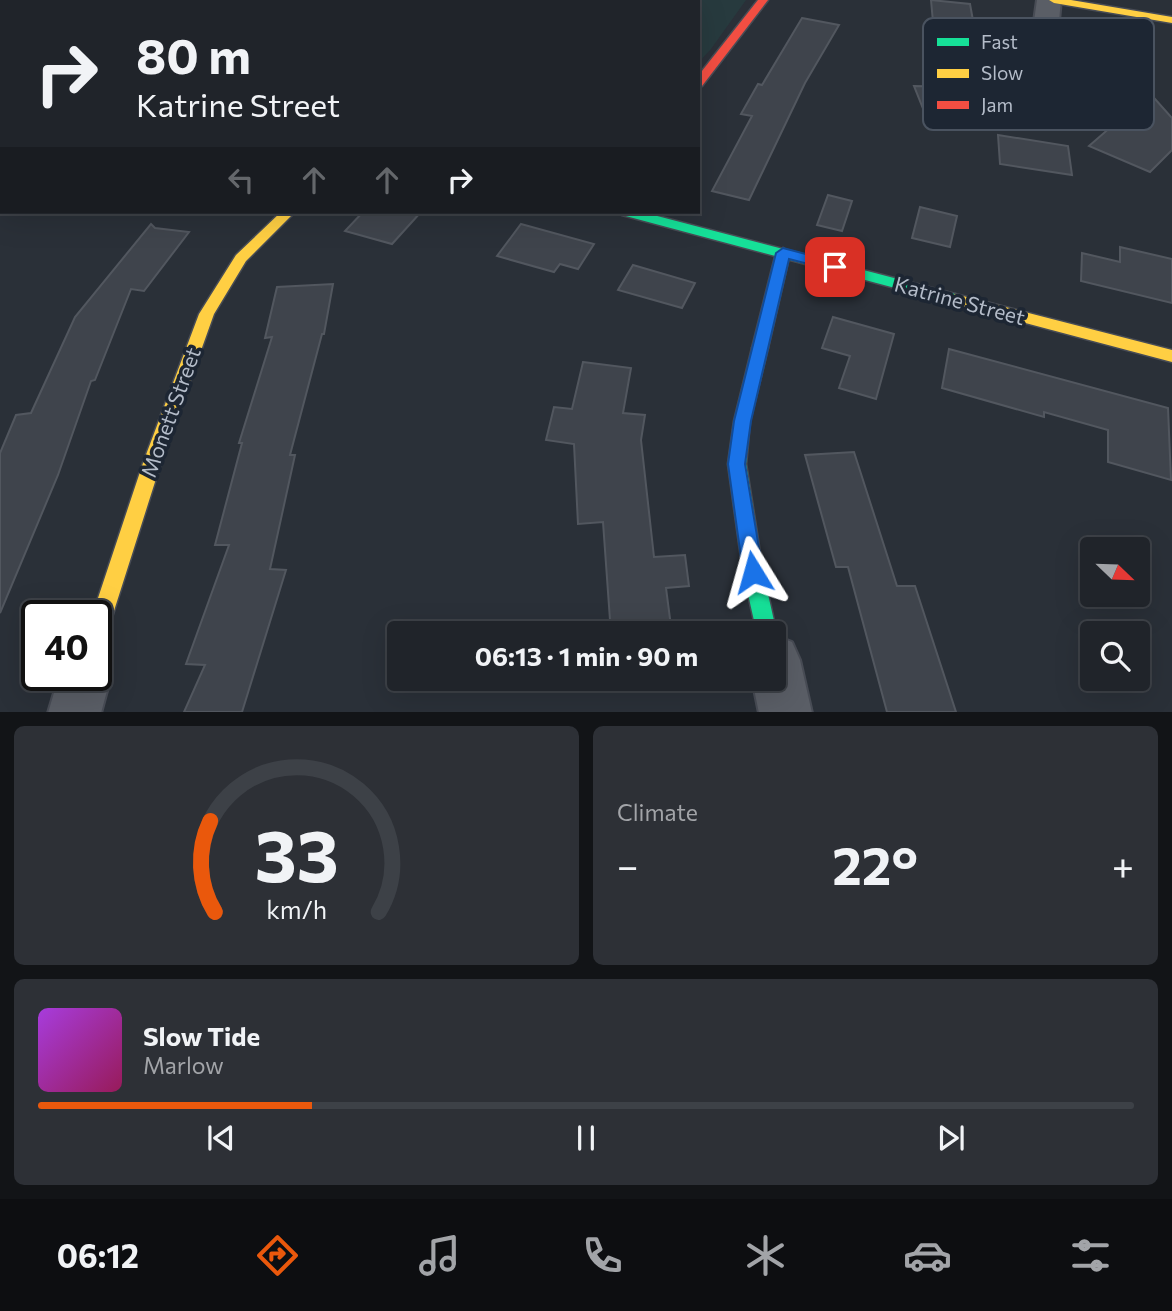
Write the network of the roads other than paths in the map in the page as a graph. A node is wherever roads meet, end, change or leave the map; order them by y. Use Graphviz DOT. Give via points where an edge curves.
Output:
graph roads {
  1 [pos="763,0"];
  2 [pos="1051,0"];
  3 [pos="1048,18"];
  4 [pos="1172,20"];
  5 [pos="700,82"];
  6 [pos="286,214"];
  7 [pos="635,214"];
  8 [pos="783,253"];
  9 [pos="1172,356"];
  10 [pos="107,600"];
  11 [pos="764,621"];
  12 [pos="80,691"];
  13 [pos="781,691"];
  14 [pos="74,712"];
  15 [pos="786,712"];
  1 -- 5 [label="street"];
  2 -- 3 [label="street"];
  2 -- 4 [label="street"];
  6 -- 10 [label="street, Monett Street" via="235,264 217,295 133,512"];
  7 -- 8 [label="street, Katrine Street"];
  8 -- 9 [label="street, Katrine Street"];
  8 -- 11 [label="street" via="742,421 737,464"];
  12 -- 14 [label="street"];
  13 -- 15 [label="street"];
}
